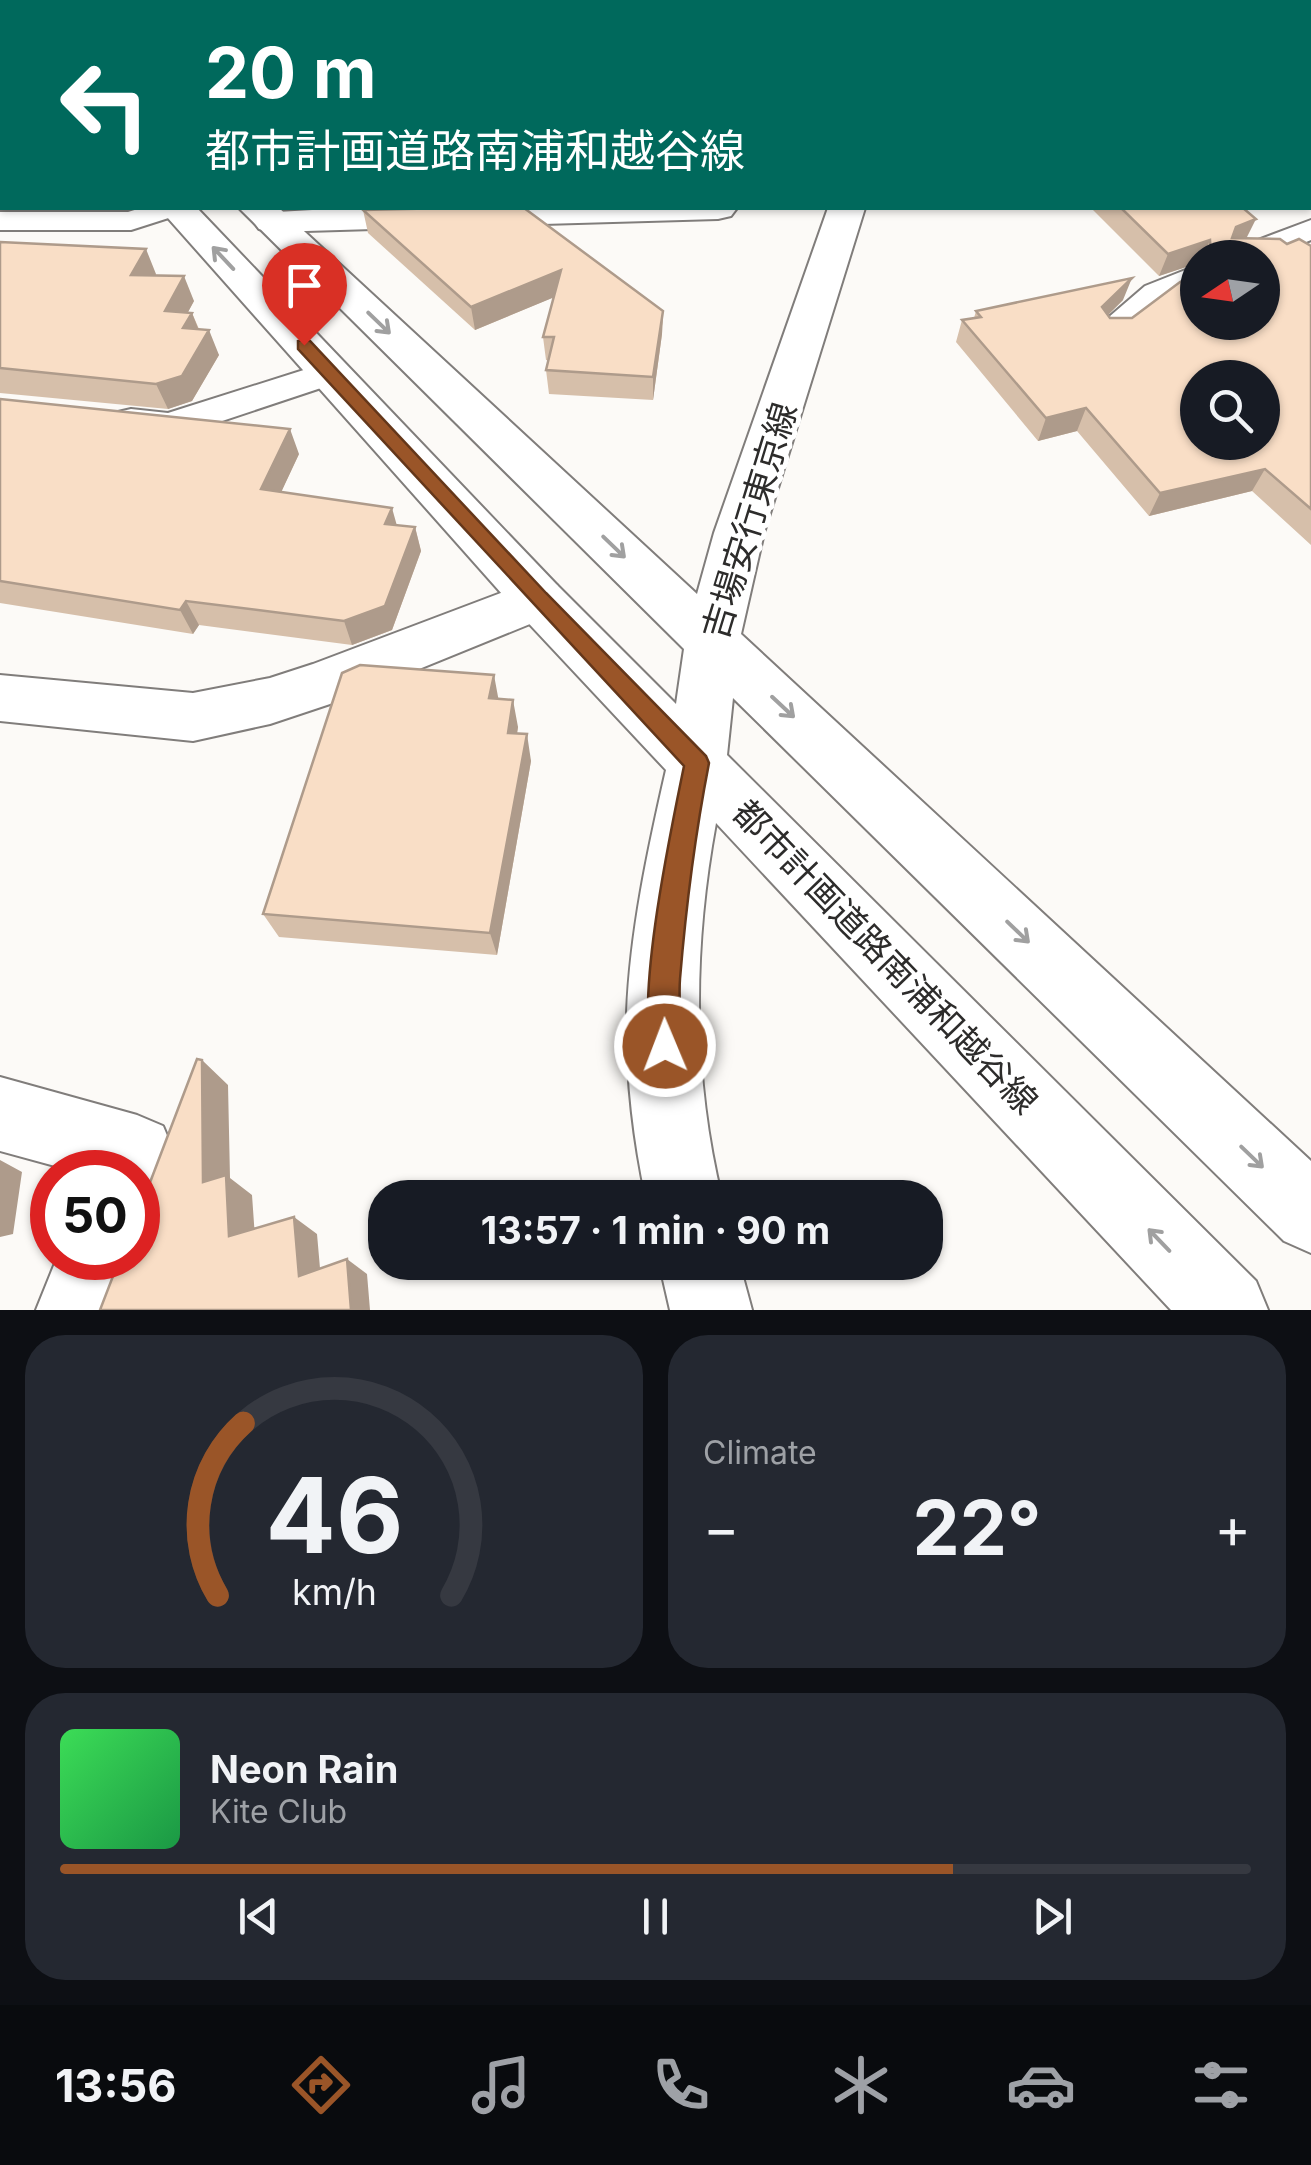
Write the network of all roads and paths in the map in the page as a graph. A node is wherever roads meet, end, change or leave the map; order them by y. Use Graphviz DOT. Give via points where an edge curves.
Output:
graph roads {
  1 [pos="167,210"];
  2 [pos="176,210"];
  3 [pos="567,210"];
  4 [pos="846,210"];
  5 [pos="265,214"];
  6 [pos="0,221"];
  7 [pos="1311,229"];
  8 [pos="1280,242"];
  9 [pos="1180,283"];
  10 [pos="1114,330"];
  11 [pos="330,373"];
  12 [pos="94,418"];
  13 [pos="538,599"];
  14 [pos="712,640"];
  15 [pos="0,698"];
  16 [pos="697,763"];
  17 [pos="0,1114"];
  18 [pos="131,1150"];
  19 [pos="680,1180"];
  20 [pos="1311,1214"];
  21 [pos="88,1280"];
  22 [pos="704,1280"];
  23 [pos="76,1310"];
  24 [pos="711,1310"];
  25 [pos="1227,1310"];
  1 -- 6 [label="lane" via="130,221"];
  11 -- 2 [label="street, 都市計画道路南浦和越谷線, one-way"];
  3 -- 5 [label="street"];
  4 -- 14 [label="street, 吉場安行東京線" via="739,534"];
  5 -- 14 [label="street, one-way"];
  7 -- 8 [label="lane"];
  9 -- 10 [label="lane" via="1157,293"];
  11 -- 12 [label="lane" via="170,425"];
  11 -- 13 [label="street, 都市計画道路南浦和越谷線"];
  13 -- 15 [label="street" via="328,682 192,716"];
  13 -- 16 [label="street, 都市計画道路南浦和越谷線"];
  14 -- 16 [label="street, 吉場安行東京線"];
  14 -- 20 [label="street, one-way"];
  16 -- 19 [label="street, 吉場安行東京線" via="678,858 662,1013"];
  25 -- 16 [label="street, 都市計画道路南浦和越谷線, one-way"];
  17 -- 18 [label="street"];
  21 -- 23 [label="street"];
  22 -- 24 [label="street"];
}
